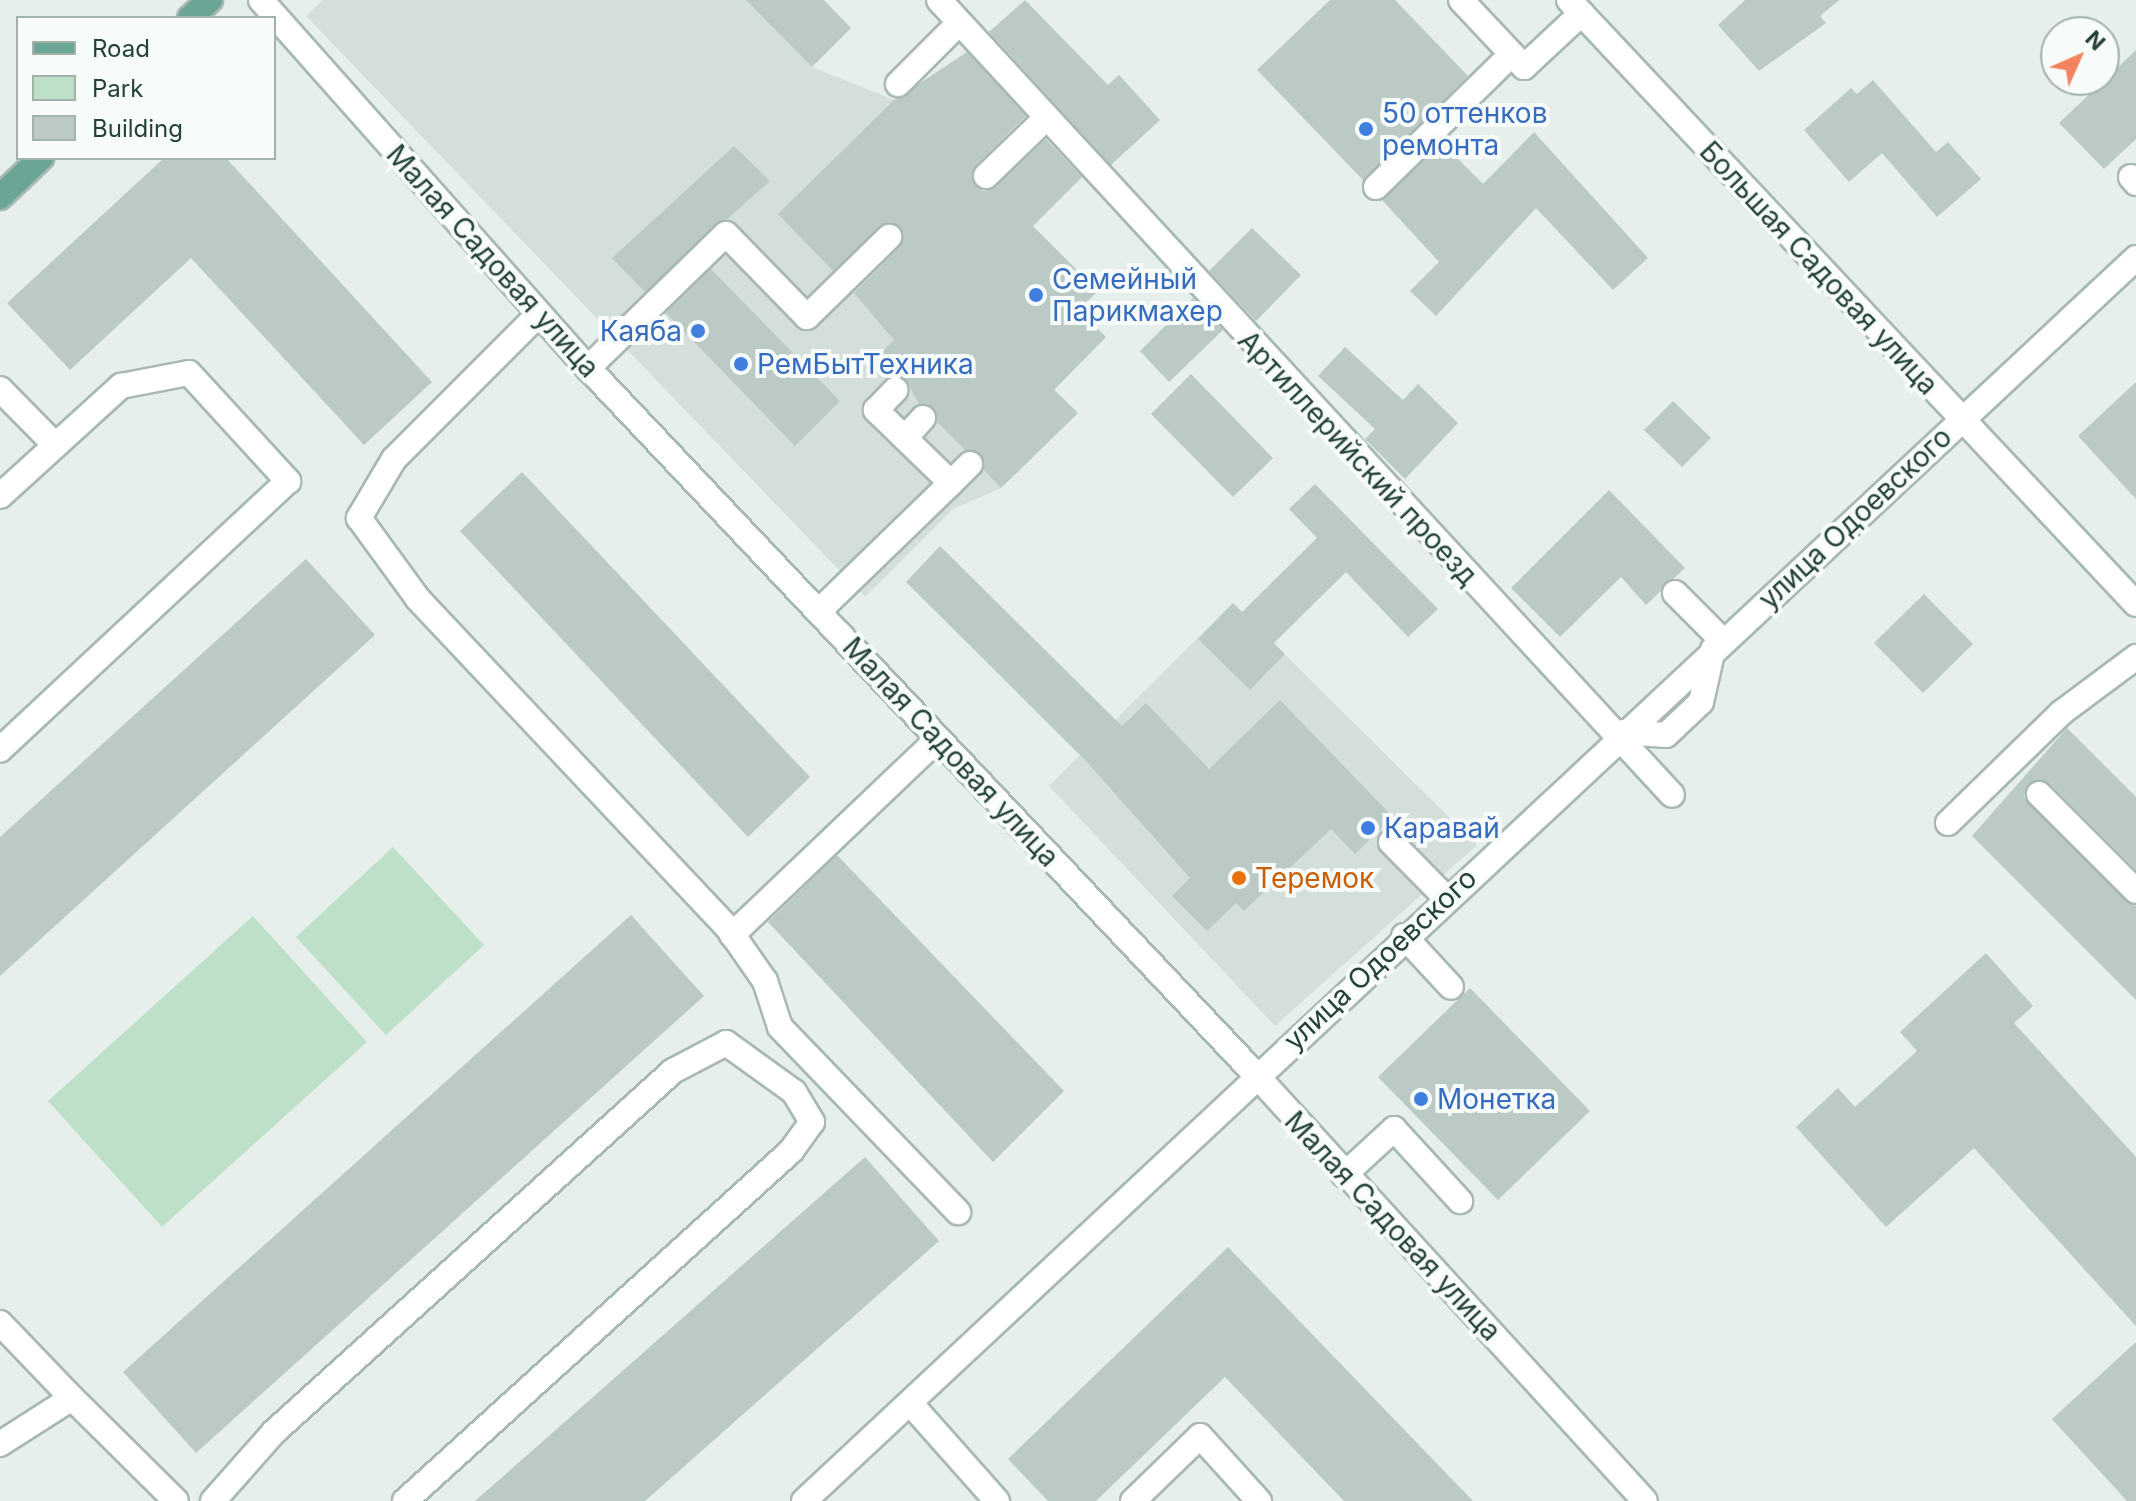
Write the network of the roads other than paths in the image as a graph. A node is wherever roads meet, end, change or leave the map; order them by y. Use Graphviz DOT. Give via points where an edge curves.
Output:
graph roads {
  1 [pos="210,0"];
  2 [pos="261,0"];
  3 [pos="939,0"];
  4 [pos="1461,0"];
  5 [pos="1576,7"];
  6 [pos="192,16"];
  7 [pos="275,16"];
  8 [pos="276,17"];
  9 [pos="959,23"];
  10 [pos="1512,54"];
  11 [pos="898,84"];
  12 [pos="1045,119"];
  13 [pos="39,160"];
  14 [pos="986,176"];
  15 [pos="1376,187"];
  16 [pos="0,197"];
  17 [pos="889,237"];
  18 [pos="2136,258"];
  19 [pos="539,314"];
  20 [pos="588,368"];
  21 [pos="0,389"];
  22 [pos="895,390"];
  23 [pos="923,418"];
  24 [pos="1961,420"];
  25 [pos="905,438"];
  26 [pos="53,443"];
  27 [pos="970,464"];
  28 [pos="951,483"];
  29 [pos="0,496"];
  30 [pos="1675,593"];
  31 [pos="2136,604"];
  32 [pos="820,610"];
  33 [pos="1718,645"];
  34 [pos="2136,657"];
  35 [pos="1621,734"];
  36 [pos="938,739"];
  37 [pos="0,750"];
  38 [pos="2039,794"];
  39 [pos="1672,795"];
  40 [pos="1948,823"];
  41 [pos="1391,842"];
  42 [pos="2136,891"];
  43 [pos="1445,897"];
  44 [pos="732,935"];
  45 [pos="1404,936"];
  46 [pos="1451,987"];
  47 [pos="1257,1076"];
  48 [pos="1344,1175"];
  49 [pos="1460,1201"];
  50 [pos="958,1212"];
  51 [pos="0,1323"];
  52 [pos="72,1398"];
  53 [pos="910,1403"];
  54 [pos="0,1444"];
  55 [pos="176,1501"];
  56 [pos="213,1501"];
  57 [pos="405,1501"];
  58 [pos="804,1501"];
  59 [pos="997,1501"];
  60 [pos="1133,1501"];
  61 [pos="1259,1501"];
  62 [pos="1645,1501"];
  1 -- 6 [label="main road"];
  2 -- 7 [label="street, Малая Садовая улица"];
  3 -- 9 [label="street, Артиллерийский проезд"];
  4 -- 10 [label="street"];
  5 -- 10 [label="street" via="1524,67"];
  5 -- 24 [label="street, Большая Садовая улица"];
  8 -- 19 [label="street, Малая Садовая улица"];
  9 -- 11 [label="street"];
  9 -- 12 [label="street, Артиллерийский проезд"];
  10 -- 15 [label="street"];
  12 -- 14 [label="street"];
  12 -- 35 [label="street, Артиллерийский проезд"];
  13 -- 16 [label="main road"];
  17 -- 20 [label="street" via="807,317 726,234"];
  18 -- 24 [label="street, улица Одоевского"];
  19 -- 20 [label="street, Малая Садовая улица"];
  19 -- 44 [label="street" via="394,459 359,518 418,599"];
  20 -- 32 [label="street, Малая Садовая улица"];
  21 -- 26 [label="street"];
  22 -- 25 [label="street" via="876,410"];
  23 -- 25 [label="street"];
  24 -- 31 [label="street, Большая Садовая улица"];
  24 -- 33 [label="street, улица Одоевского"];
  25 -- 28 [label="street"];
  26 -- 29 [label="street"];
  26 -- 37 [label="street" via="121,386 189,373 288,481"];
  27 -- 28 [label="street"];
  28 -- 32 [label="street"];
  30 -- 33 [label="street"];
  32 -- 36 [label="street, Малая Садовая улица"];
  33 -- 35 [label="street, улица Одоевского"];
  34 -- 40 [label="street" via="2061,713"];
  35 -- 39 [label="street, Артиллерийский проезд"];
  35 -- 43 [label="street, улица Одоевского"];
  36 -- 44 [label="street"];
  36 -- 47 [label="street, Малая Садовая улица"];
  38 -- 42 [label="street"];
  41 -- 43 [label="street"];
  43 -- 45 [label="street, улица Одоевского"];
  44 -- 50 [label="street" via="765,981 780,1027"];
  45 -- 46 [label="street"];
  45 -- 47 [label="street, улица Одоевского"];
  47 -- 48 [label="street, Малая Садовая улица"];
  47 -- 53 [label="street, улица Одоевского"];
  48 -- 49 [label="street" via="1394,1129"];
  48 -- 62 [label="street, Малая Садовая улица"];
  51 -- 52 [label="street"];
  52 -- 54 [label="street"];
  52 -- 55 [label="street"];
  53 -- 58 [label="street, улица Одоевского"];
  53 -- 59 [label="street"];
  56 -- 57 [label="street" via="318,1391 673,1071 726,1043 794,1092 812,1122 791,1151"];
  60 -- 61 [label="street" via="1200,1436"];
}
